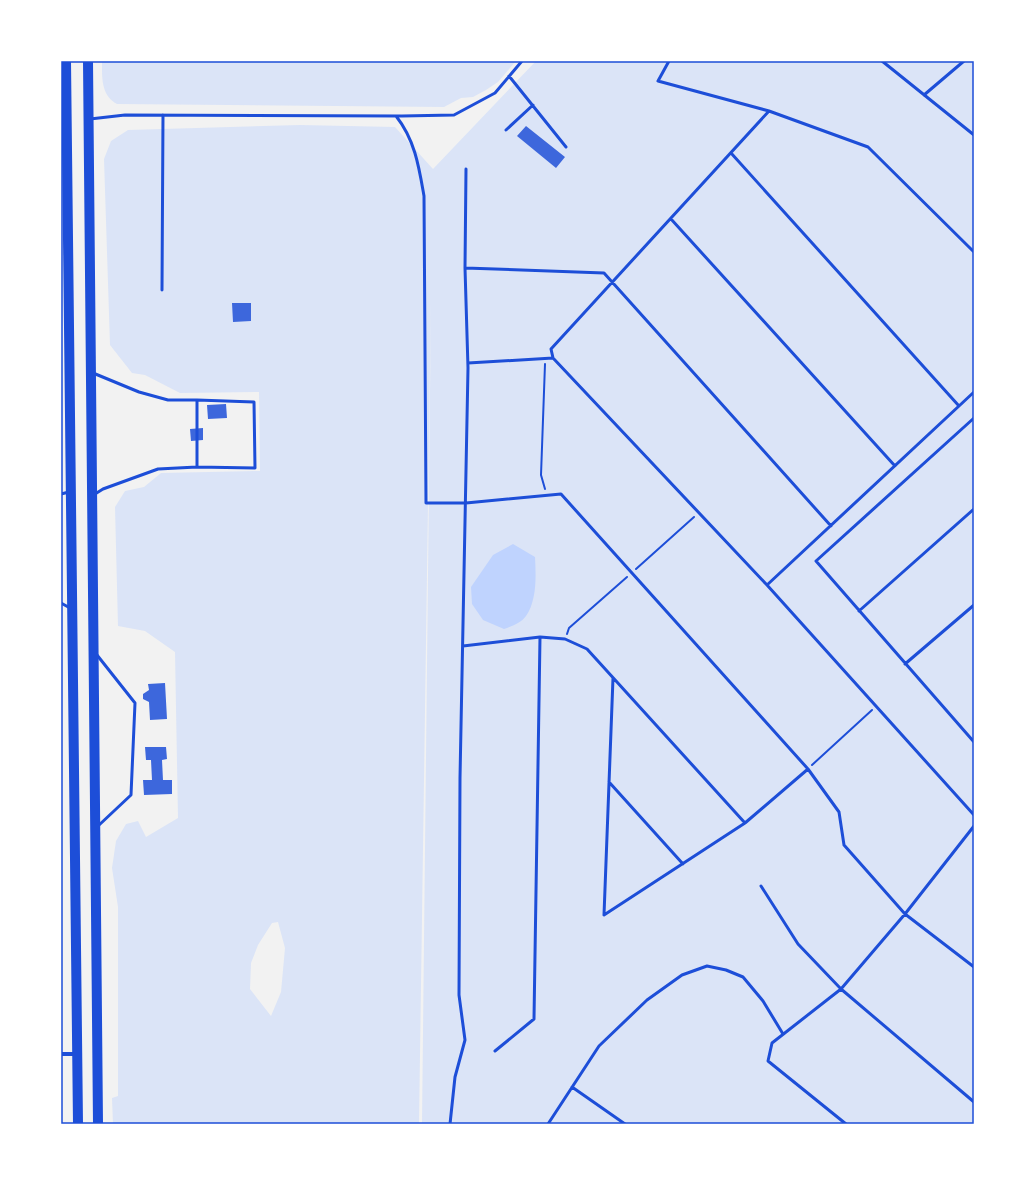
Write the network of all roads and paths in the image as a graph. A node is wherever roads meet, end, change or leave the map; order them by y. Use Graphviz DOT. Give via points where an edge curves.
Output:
graph roads {
  1 [pos="66,61"];
  2 [pos="88,61"];
  3 [pos="522,61"];
  4 [pos="669,61"];
  5 [pos="882,61"];
  6 [pos="964,61"];
  7 [pos="509,76"];
  8 [pos="924,95"];
  9 [pos="533,105"];
  10 [pos="769,111"];
  11 [pos="163,115"];
  12 [pos="396,116"];
  13 [pos="90,119"];
  14 [pos="506,130"];
  15 [pos="974,135"];
  16 [pos="566,147"];
  17 [pos="731,153"];
  18 [pos="466,169"];
  19 [pos="671,219"];
  20 [pos="974,252"];
  21 [pos="65,259"];
  22 [pos="465,268"];
  23 [pos="612,283"];
  24 [pos="162,290"];
  25 [pos="553,358"];
  26 [pos="546,359"];
  27 [pos="468,363"];
  28 [pos="91,372"];
  29 [pos="974,392"];
  30 [pos="196,400"];
  31 [pos="959,406"];
  32 [pos="974,418"];
  33 [pos="970,421"];
  34 [pos="974,425"];
  35 [pos="895,466"];
  36 [pos="197,467"];
  37 [pos="72,491"];
  38 [pos="61,494"];
  39 [pos="92,496"];
  40 [pos="546,496"];
  41 [pos="466,503"];
  42 [pos="974,509"];
  43 [pos="831,526"];
  44 [pos="767,586"];
  45 [pos="61,603"];
  46 [pos="974,605"];
  47 [pos="74,610"];
  48 [pos="859,611"];
  49 [pos="540,637"];
  50 [pos="463,646"];
  51 [pos="93,650"];
  52 [pos="905,664"];
  53 [pos="613,678"];
  54 [pos="876,707"];
  55 [pos="974,742"];
  56 [pos="808,769"];
  57 [pos="609,782"];
  58 [pos="974,816"];
  59 [pos="745,823"];
  60 [pos="974,826"];
  61 [pos="95,829"];
  62 [pos="683,864"];
  63 [pos="761,886"];
  64 [pos="905,914"];
  65 [pos="974,967"];
  66 [pos="841,989"];
  67 [pos="783,1034"];
  68 [pos="495,1051"];
  69 [pos="61,1054"];
  70 [pos="78,1054"];
  71 [pos="572,1087"];
  72 [pos="974,1102"];
  73 [pos="78,1124"];
  74 [pos="98,1124"];
  75 [pos="450,1124"];
  76 [pos="548,1124"];
  77 [pos="625,1124"];
  78 [pos="846,1124"];
  1 -- 21 [label="main road"];
  2 -- 13 [label="main road"];
  3 -- 7 [label="lane"];
  4 -- 10 [label="lane" via="658,81"];
  5 -- 8 [label="lane"];
  6 -- 8 [label="lane"];
  7 -- 9 [label="lane"];
  7 -- 12 [label="lane" via="494,93 454,115"];
  8 -- 15 [label="lane"];
  9 -- 14 [label="lane"];
  9 -- 16 [label="lane"];
  10 -- 17 [label="lane"];
  10 -- 20 [label="lane" via="868,147"];
  11 -- 12 [label="lane"];
  11 -- 13 [label="lane" via="125,115"];
  11 -- 24 [label="lane"];
  12 -- 41 [label="lane" via="406,128 418,160 424,196 426,503"];
  13 -- 28 [label="main road"];
  17 -- 19 [label="lane"];
  17 -- 31 [label="lane"];
  18 -- 22 [label="lane"];
  19 -- 23 [label="lane"];
  19 -- 35 [label="lane"];
  21 -- 37 [label="main road"];
  22 -- 23 [label="lane" via="604,273"];
  22 -- 27 [label="lane"];
  23 -- 25 [label="lane" via="551,349"];
  23 -- 43 [label="lane"];
  25 -- 26 [label="lane"];
  25 -- 44 [label="lane"];
  26 -- 27 [label="lane"];
  26 -- 40 [label="path" via="541,475"];
  27 -- 41 [label="lane"];
  28 -- 30 [label="lane" via="138,392 160,398"];
  28 -- 39 [label="main road"];
  29 -- 31 [label="lane"];
  30 -- 36 [label="lane"];
  30 -- 36 [label="lane" via="254,402 255,468"];
  31 -- 35 [label="lane"];
  32 -- 33 [label="lane"];
  33 -- 34 [label="lane"];
  33 -- 48 [label="lane" via="816,561"];
  35 -- 43 [label="lane"];
  36 -- 39 [label="lane" via="158,469 103,488"];
  37 -- 38 [label="lane"];
  37 -- 47 [label="main road"];
  39 -- 51 [label="main road"];
  40 -- 41 [label="lane"];
  40 -- 56 [label="lane" via="561,494"];
  41 -- 50 [label="lane"];
  42 -- 48 [label="lane"];
  43 -- 44 [label="lane"];
  44 -- 54 [label="lane"];
  45 -- 47 [label="lane"];
  46 -- 52 [label="lane"];
  47 -- 70 [label="main road"];
  48 -- 52 [label="lane"];
  49 -- 50 [label="lane"];
  49 -- 53 [label="lane" via="565,639 587,649"];
  49 -- 68 [label="lane" via="534,1019"];
  50 -- 75 [label="lane" via="459,996 465,1040 455,1077"];
  51 -- 61 [label="main road"];
  51 -- 61 [label="lane" via="134,703 131,795"];
  52 -- 55 [label="lane"];
  53 -- 57 [label="lane"];
  53 -- 59 [label="lane"];
  54 -- 56 [label="path"];
  54 -- 58 [label="lane"];
  56 -- 59 [label="lane"];
  56 -- 64 [label="lane" via="839,812 844,845"];
  57 -- 62 [label="lane"];
  57 -- 62 [label="lane" via="604,915"];
  59 -- 62 [label="lane"];
  60 -- 64 [label="lane"];
  61 -- 74 [label="main road"];
  63 -- 66 [label="lane" via="798,944"];
  64 -- 65 [label="lane"];
  64 -- 66 [label="lane"];
  66 -- 67 [label="lane"];
  66 -- 72 [label="lane"];
  67 -- 71 [label="lane" via="763,1001 743,977 707,966 682,975 647,1000 599,1046"];
  67 -- 78 [label="lane" via="772,1044 768,1060"];
  69 -- 70 [label="street"];
  70 -- 73 [label="main road"];
  71 -- 76 [label="lane"];
  71 -- 77 [label="lane"];
}
